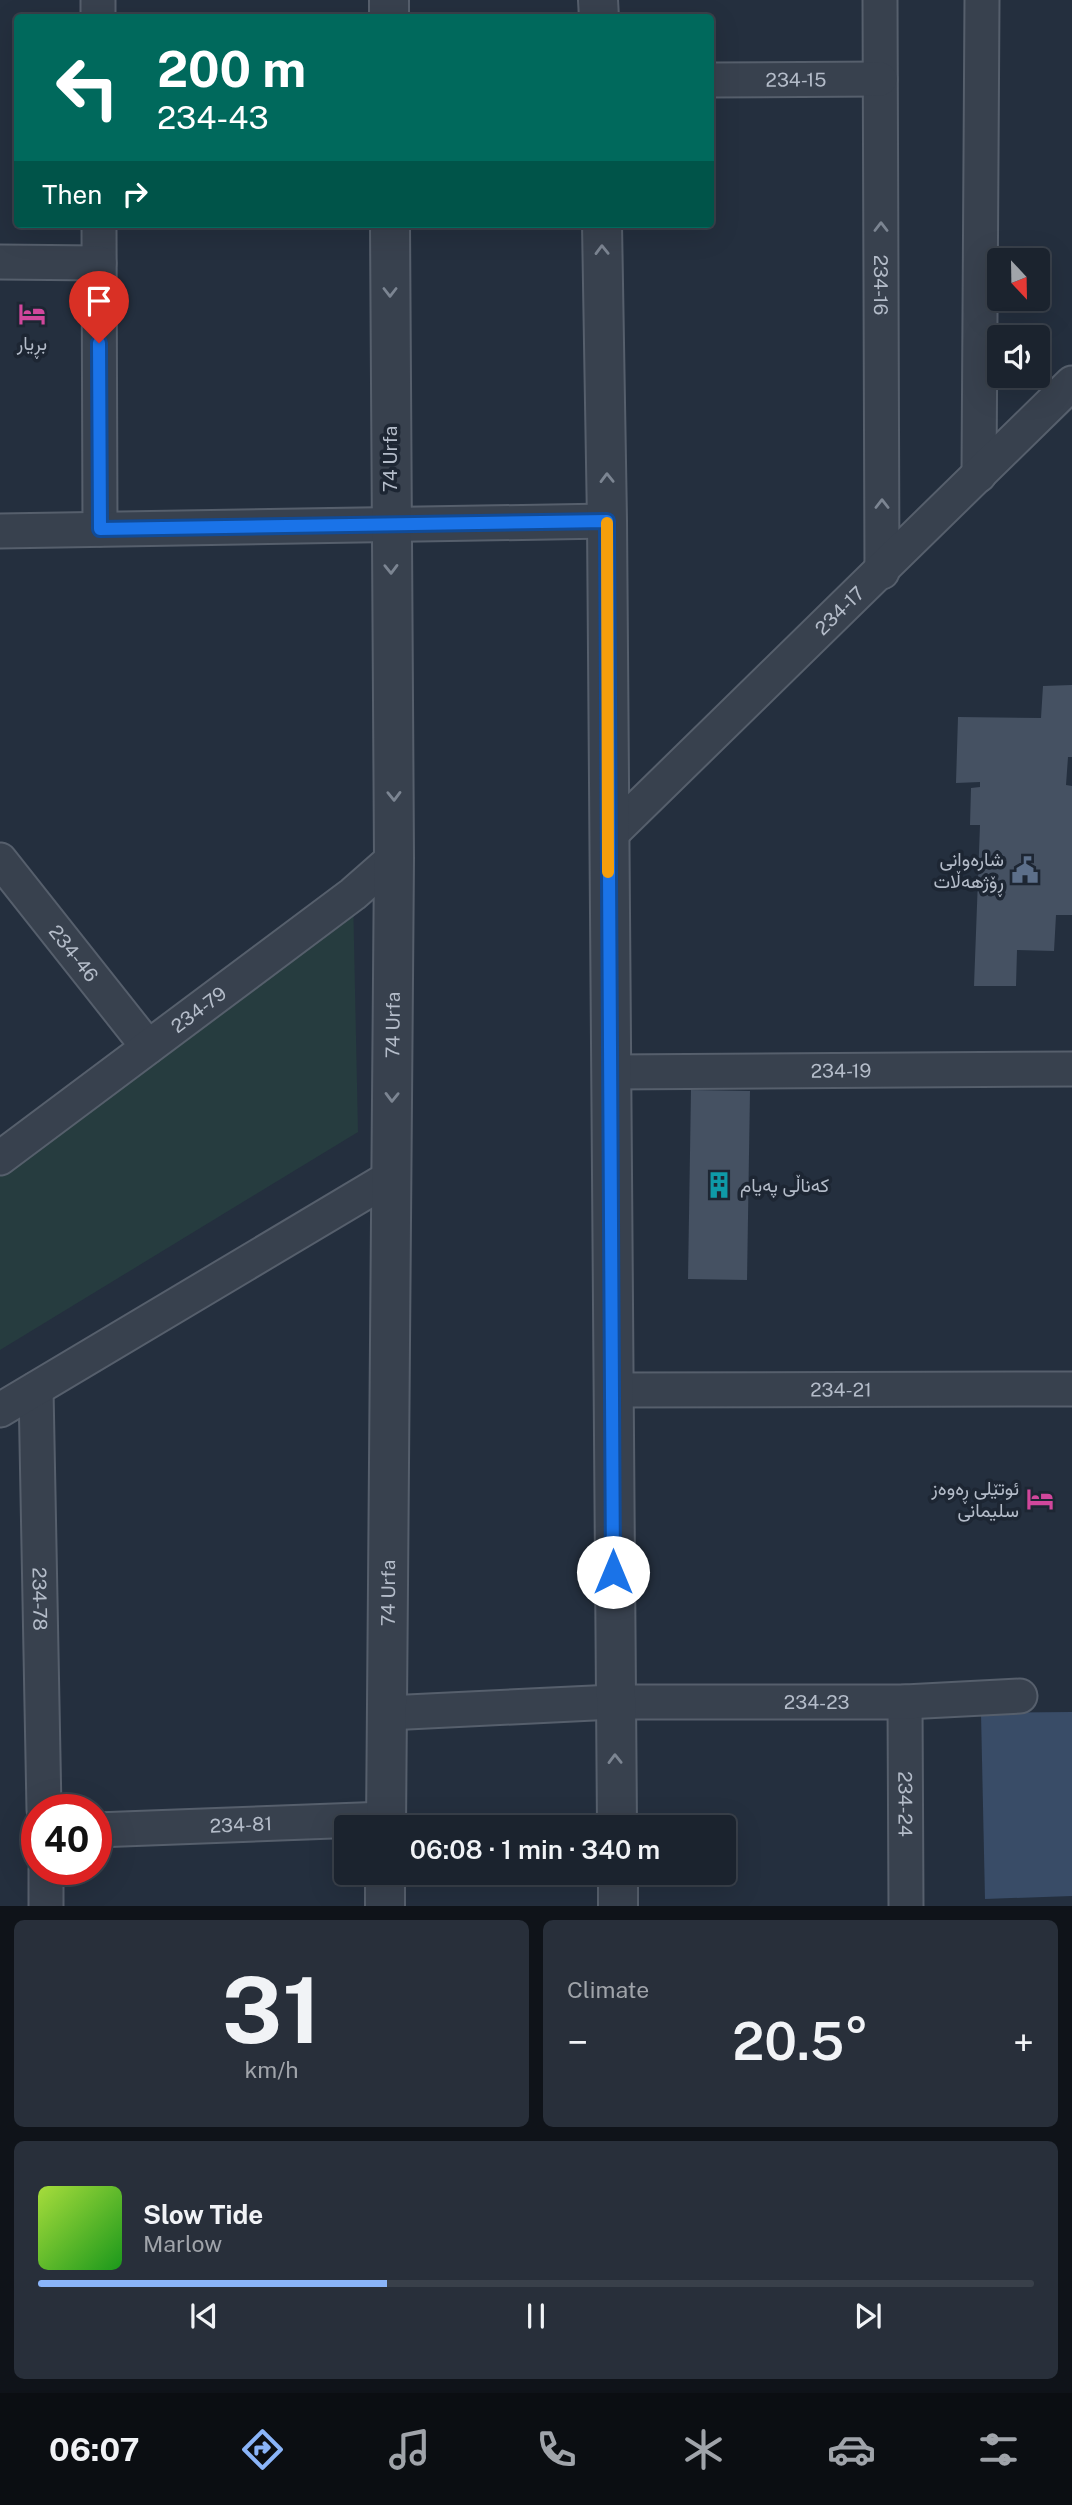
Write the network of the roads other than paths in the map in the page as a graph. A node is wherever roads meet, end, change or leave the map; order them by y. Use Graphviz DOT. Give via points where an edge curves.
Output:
graph roads {
  1 [pos="880,0"];
  2 [pos="982,0"];
  3 [pos="880,79"];
  4 [pos="714,80"];
  5 [pos="99,228"];
  6 [pos="390,228"];
  7 [pos="602,228"];
  8 [pos="0,262"];
  9 [pos="99,263"];
  10 [pos="1072,383"];
  11 [pos="979,475"];
  12 [pos="607,521"];
  13 [pos="391,526"];
  14 [pos="100,529"];
  15 [pos="0,531"];
  16 [pos="882,572"];
  17 [pos="608,837"];
  18 [pos="394,858"];
  19 [pos="0,860"];
  20 [pos="148,1047"];
  21 [pos="1072,1069"];
  22 [pos="610,1072"];
  23 [pos="0,1158"];
  24 [pos="391,1177"];
  25 [pos="36,1389"];
  26 [pos="1072,1389"];
  27 [pos="612,1390"];
  28 [pos="0,1410"];
  29 [pos="1020,1696"];
  30 [pos="614,1702"];
  31 [pos="905,1702"];
  32 [pos="387,1713"];
  33 [pos="44,1794"];
  34 [pos="386,1815"];
  35 [pos="617,1815"];
  36 [pos="334,1824"];
  37 [pos="112,1830"];
  38 [pos="46,1885"];
  39 [pos="385,1885"];
  40 [pos="618,1885"];
  41 [pos="46,1906"];
  42 [pos="385,1906"];
  43 [pos="618,1906"];
  44 [pos="906,1906"];
  1 -- 3 [label="street, 234-16"];
  2 -- 11 [label="street"];
  3 -- 4 [label="street, 234-15"];
  16 -- 3 [label="street, 234-16, one-way"];
  5 -- 9 [label="street"];
  6 -- 13 [label="street, 74 Urfa, one-way"];
  12 -- 7 [label="street, one-way"];
  8 -- 9 [label="street"];
  9 -- 14 [label="street"];
  10 -- 11 [label="street, 234-17"];
  11 -- 16 [label="street, 234-17"];
  12 -- 13 [label="street"];
  12 -- 17 [label="street"];
  13 -- 14 [label="street"];
  13 -- 18 [label="street, 74 Urfa, one-way"];
  14 -- 15 [label="street"];
  16 -- 17 [label="street, 234-17"];
  17 -- 22 [label="street"];
  18 -- 20 [label="street, 234-79" via="353,894"];
  18 -- 24 [label="street, 74 Urfa, one-way"];
  19 -- 20 [label="street, 234-46"];
  20 -- 23 [label="street, 234-79"];
  21 -- 22 [label="street, 234-19"];
  22 -- 27 [label="street"];
  24 -- 25 [label="street"];
  24 -- 32 [label="street, 74 Urfa"];
  25 -- 28 [label="street"];
  25 -- 33 [label="street, 234-78"];
  26 -- 27 [label="street, 234-21"];
  27 -- 30 [label="street"];
  29 -- 31 [label="street, 234-23"];
  30 -- 31 [label="street, 234-23"];
  30 -- 32 [label="street, 234-23"];
  35 -- 30 [label="street, one-way"];
  31 -- 44 [label="street, 234-24"];
  32 -- 34 [label="street, 74 Urfa"];
  36 -- 37 [label="street, 234-81"];
  38 -- 41 [label="street"];
  39 -- 42 [label="street"];
  40 -- 43 [label="street"];
}
